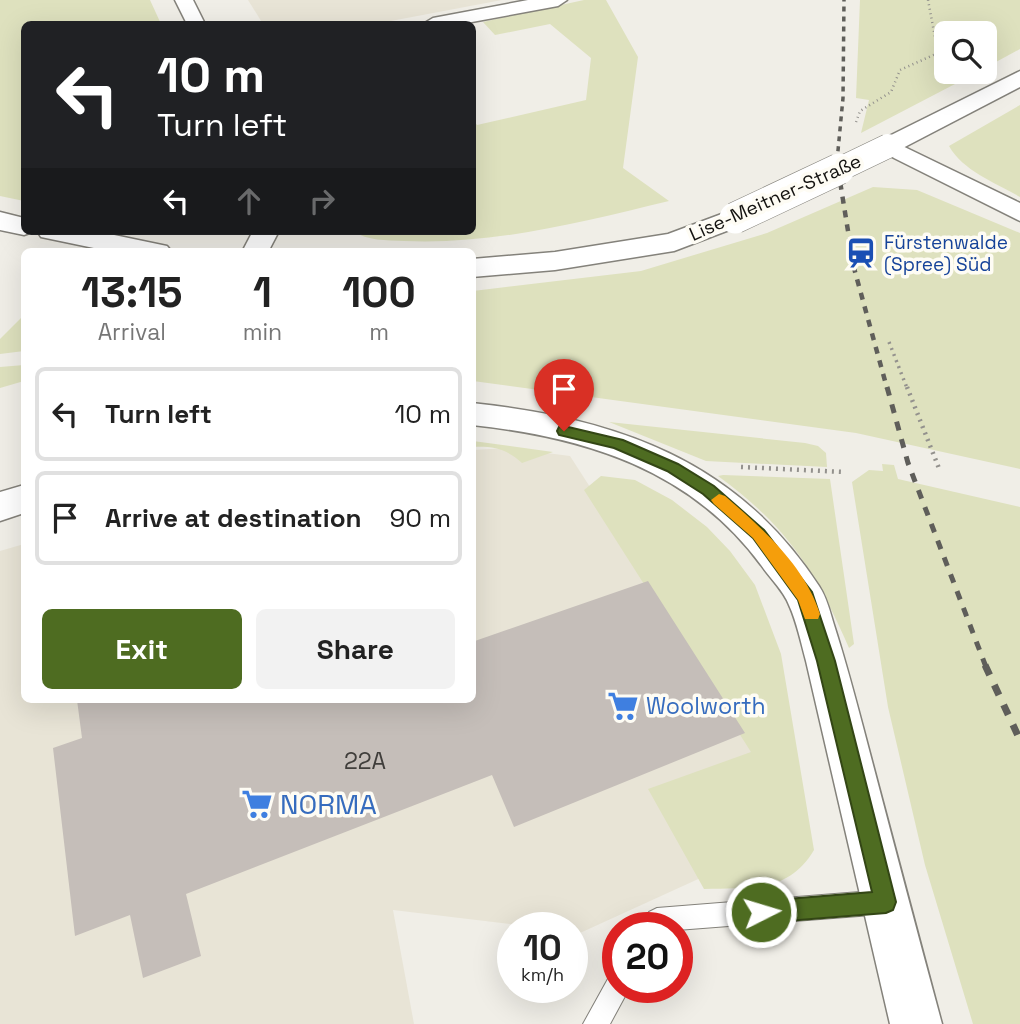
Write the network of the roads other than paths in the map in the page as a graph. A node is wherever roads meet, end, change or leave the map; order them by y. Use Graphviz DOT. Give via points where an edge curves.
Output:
graph roads {
  1 [pos="184,0"];
  2 [pos="558,0"];
  3 [pos="194,21"];
  4 [pos="449,21"];
  5 [pos="1020,78"];
  6 [pos="888,146"];
  7 [pos="1020,214"];
  8 [pos="0,221"];
  9 [pos="21,225"];
  10 [pos="71,235"];
  11 [pos="137,248"];
  12 [pos="476,268"];
  13 [pos="476,414"];
  14 [pos="21,500"];
  15 [pos="0,507"];
  16 [pos="886,902"];
  17 [pos="693,917"];
  18 [pos="608,1003"];
  19 [pos="596,1024"];
  20 [pos="916,1024"];
  1 -- 3 [label="street"];
  2 -- 4 [label="street"];
  5 -- 6 [label="street, Lise-Meitner-Straße"];
  6 -- 7 [label="street"];
  6 -- 12 [label="street, Lise-Meitner-Straße, bridge" via="674,242 555,261"];
  8 -- 9 [label="street"];
  10 -- 11 [label="street"];
  13 -- 16 [label="street" via="618,443 673,467 708,490 758,534 806,597"];
  14 -- 15 [label="street"];
  16 -- 17 [label="lane"];
  16 -- 20 [label="street"];
  18 -- 19 [label="lane"];
}
